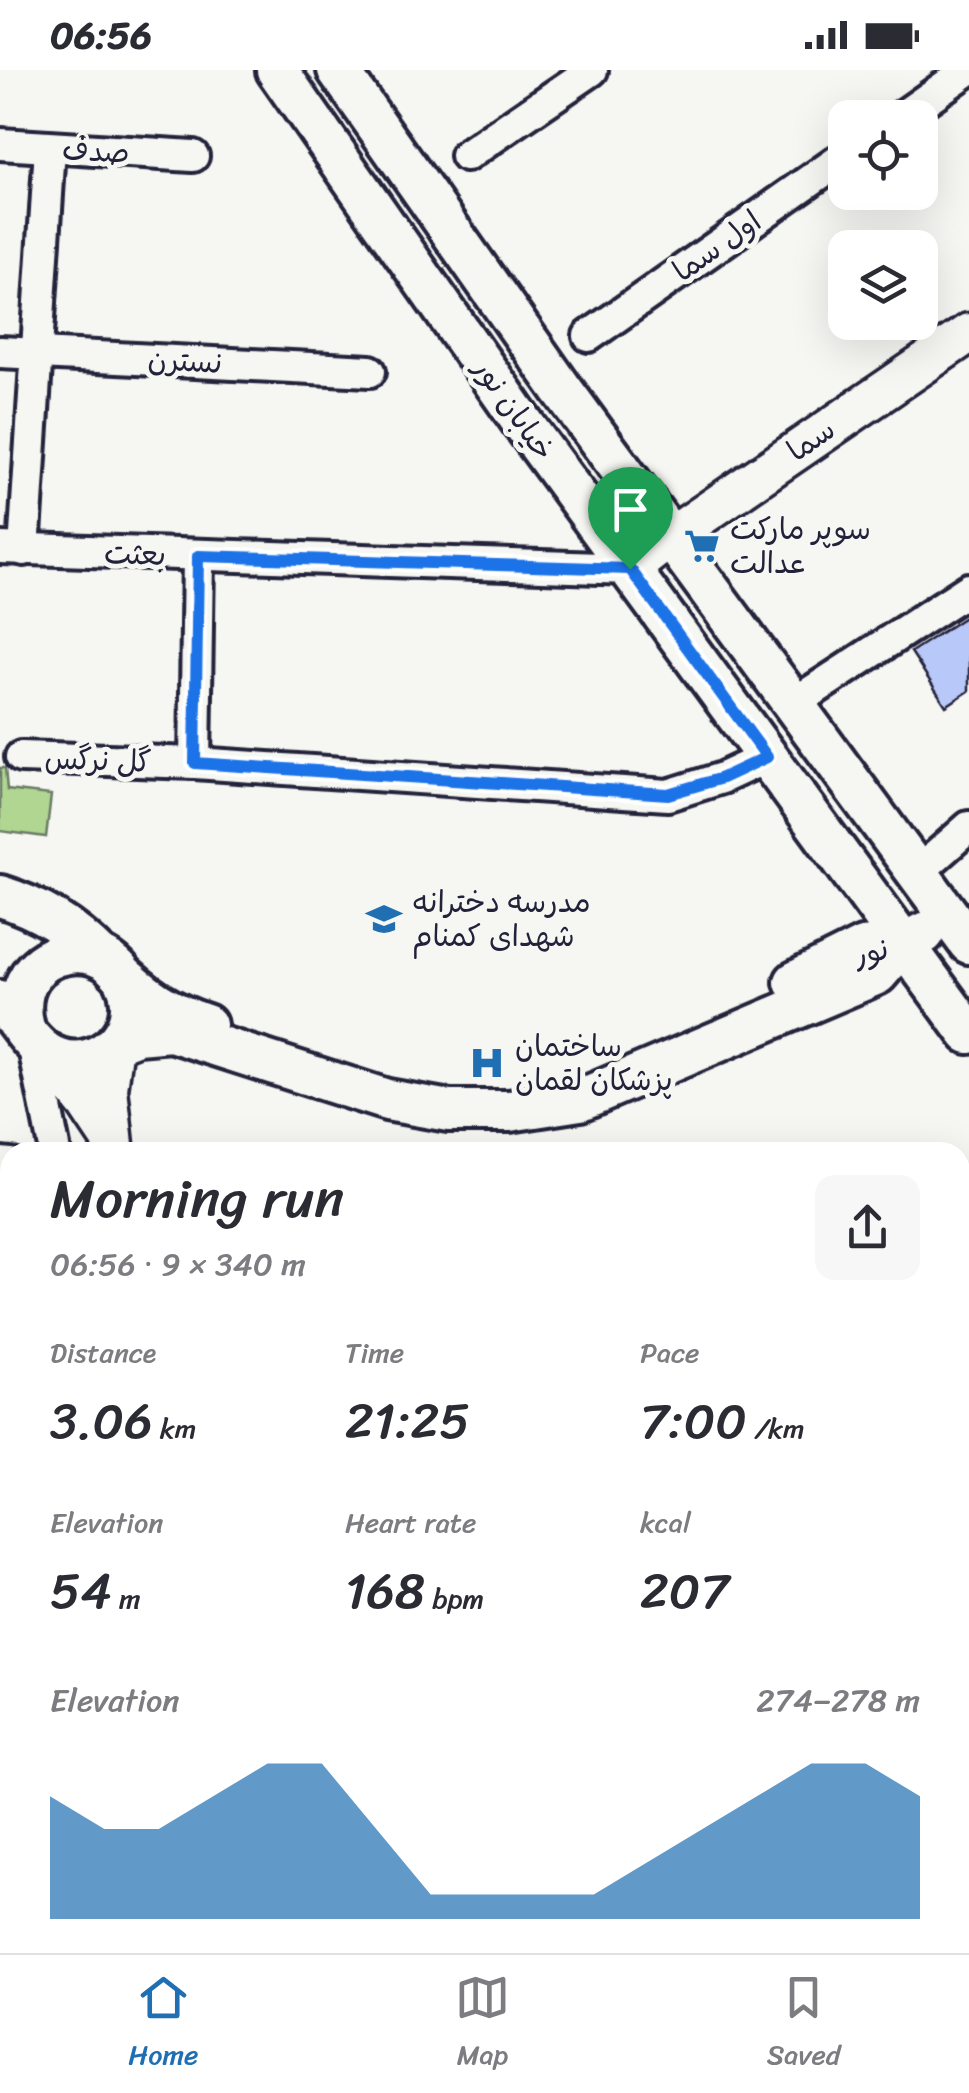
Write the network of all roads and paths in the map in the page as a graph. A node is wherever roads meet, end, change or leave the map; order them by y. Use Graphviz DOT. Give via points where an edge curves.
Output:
graph roads {
  1 [pos="278,70"];
  2 [pos="338,70"];
  3 [pos="592,70"];
  4 [pos="968,70"];
  5 [pos="926,100"];
  6 [pos="0,144"];
  7 [pos="50,148"];
  8 [pos="192,156"];
  9 [pos="466,156"];
  10 [pos="828,168"];
  11 [pos="590,336"];
  12 [pos="963,341"];
  13 [pos="0,352"];
  14 [pos="36,354"];
  15 [pos="370,371"];
  16 [pos="672,536"];
  17 [pos="12,550"];
  18 [pos="198,556"];
  19 [pos="630,569"];
  20 [pos="969,589"];
  21 [pos="794,704"];
  22 [pos="21,757"];
  23 [pos="767,757"];
  24 [pos="195,763"];
  25 [pos="969,828"];
  26 [pos="916,873"];
  27 [pos="0,896"];
  28 [pos="959,931"];
  29 [pos="903,944"];
  30 [pos="107,962"];
  31 [pos="25,1030"];
  32 [pos="969,1034"];
  33 [pos="116,1043"];
  34 [pos="53,1142"];
  35 [pos="106,1142"];
  36 [pos="110,1142"];
  1 -- 19 [label="main road, خیابان نور"];
  2 -- 16 [label="main road, خیابان نور"];
  3 -- 9 [label="street"];
  4 -- 5 [label="street"];
  6 -- 7 [label="street, صدف"];
  7 -- 8 [label="street, صدف"];
  7 -- 14 [label="street"];
  10 -- 11 [label="street, اول سما"];
  12 -- 16 [label="street, سما"];
  13 -- 14 [label="street, نسترن"];
  14 -- 15 [label="street, نسترن"];
  14 -- 17 [label="street"];
  16 -- 19 [label="street, سما"];
  16 -- 21 [label="main road, خیابان نور"];
  17 -- 18 [label="street, بعثت"];
  18 -- 19 [label="street, بعثت"];
  18 -- 24 [label="street"];
  19 -- 23 [label="main road, خیابان نور"];
  20 -- 21 [label="street"];
  21 -- 26 [label="main road, خیابان نور"];
  22 -- 24 [label="street, گل نرگس"];
  23 -- 24 [label="street, گل نرگس" via="668,794"];
  23 -- 29 [label="main road, خیابان نور"];
  25 -- 26 [label="street"];
  26 -- 28 [label="main road, خیابان نور"];
  27 -- 30 [label="main road, نور" via="44,913"];
  28 -- 29 [label="main road"];
  29 -- 30 [label="main road, نور" via="863,948 600,1072 490,1087 410,1082 174,1015"];
  29 -- 32 [label="main road, خیابان نور"];
  29 -- 33 [label="main road, نور" via="877,974 580,1100 510,1111 449,1111 387,1100 171,1031"];
  30 -- 31 [label="main road" via="67,952 37,967 21,996"];
  30 -- 33 [label="main road" via="126,983 131,1003"];
  31 -- 33 [label="main road" via="66,1061 86,1061"];
  31 -- 34 [label="street"];
  31 -- 35 [label="street" via="86,1102"];
  33 -- 36 [label="street" via="108,1089"];
}
